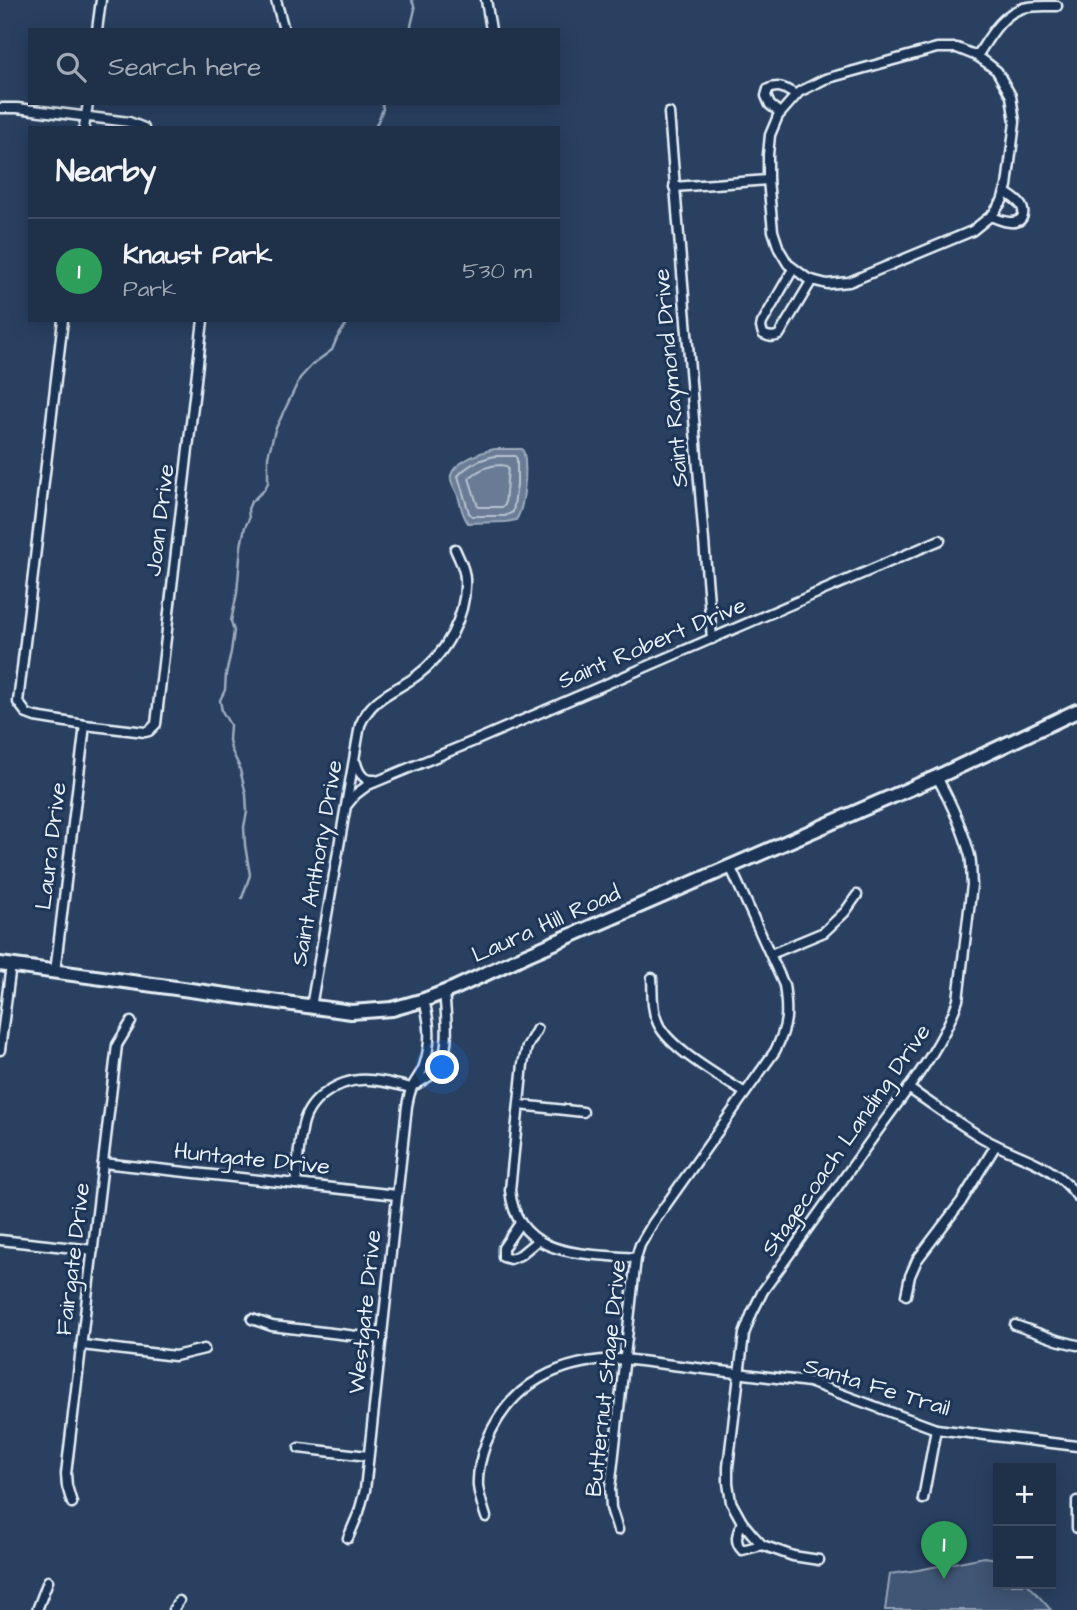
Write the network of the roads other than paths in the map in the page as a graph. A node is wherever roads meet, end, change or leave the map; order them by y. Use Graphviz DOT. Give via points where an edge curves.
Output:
graph roads {
  1 [pos="100,0"];
  2 [pos="276,0"];
  3 [pos="486,0"];
  4 [pos="1057,6"];
  5 [pos="97,28"];
  6 [pos="283,28"];
  7 [pos="491,28"];
  8 [pos="976,56"];
  9 [pos="796,95"];
  10 [pos="88,105"];
  11 [pos="0,108"];
  12 [pos="669,113"];
  13 [pos="780,113"];
  14 [pos="85,116"];
  15 [pos="84,126"];
  16 [pos="139,126"];
  17 [pos="768,180"];
  18 [pos="674,187"];
  19 [pos="1005,192"];
  20 [pos="991,216"];
  21 [pos="793,269"];
  22 [pos="812,280"];
  23 [pos="63,322"];
  24 [pos="203,322"];
  25 [pos="940,540"];
  26 [pos="455,549"];
  27 [pos="712,639"];
  28 [pos="1077,711"];
  29 [pos="85,725"];
  30 [pos="355,758"];
  31 [pos="937,777"];
  32 [pos="378,780"];
  33 [pos="347,805"];
  34 [pos="730,866"];
  35 [pos="857,895"];
  36 [pos="771,954"];
  37 [pos="6,965"];
  38 [pos="55,972"];
  39 [pos="652,978"];
  40 [pos="443,992"];
  41 [pos="424,1000"];
  42 [pos="311,1007"];
  43 [pos="131,1022"];
  44 [pos="537,1029"];
  45 [pos="0,1050"];
  46 [pos="411,1088"];
  47 [pos="908,1088"];
  48 [pos="745,1093"];
  49 [pos="520,1105"];
  50 [pos="583,1112"];
  51 [pos="996,1145"];
  52 [pos="103,1163"];
  53 [pos="296,1184"];
  54 [pos="397,1195"];
  55 [pos="1077,1196"];
  56 [pos="520,1223"];
  57 [pos="0,1240"];
  58 [pos="537,1241"];
  59 [pos="93,1251"];
  60 [pos="636,1258"];
  61 [pos="906,1296"];
  62 [pos="252,1319"];
  63 [pos="1015,1325"];
  64 [pos="382,1339"];
  65 [pos="82,1345"];
  66 [pos="1077,1345"];
  67 [pos="204,1349"];
  68 [pos="624,1359"];
  69 [pos="740,1373"];
  70 [pos="936,1429"];
  71 [pos="1077,1446"];
  72 [pos="299,1448"];
  73 [pos="368,1456"];
  74 [pos="923,1499"];
  75 [pos="1077,1502"];
  76 [pos="72,1503"];
  77 [pos="486,1517"];
  78 [pos="742,1522"];
  79 [pos="1077,1528"];
  80 [pos="618,1530"];
  81 [pos="348,1538"];
  82 [pos="762,1545"];
  83 [pos="819,1559"];
  84 [pos="48,1581"];
  85 [pos="179,1601"];
  86 [pos="37,1610"];
  87 [pos="173,1610"];
  1 -- 5 [label="street"];
  2 -- 6 [label="street"];
  3 -- 7 [label="street"];
  4 -- 8 [label="street" via="1033,6 1011,13"];
  8 -- 9 [label="street" via="957,48 937,48 825,79"];
  8 -- 19 [label="street" via="997,71 1014,105"];
  9 -- 13 [label="street"];
  9 -- 13 [label="street" via="776,86 768,89 770,106"];
  10 -- 14 [label="street"];
  11 -- 14 [label="street"];
  12 -- 18 [label="street, Saint Raymond Drive"];
  13 -- 17 [label="street" via="770,135"];
  14 -- 15 [label="street"];
  14 -- 16 [label="street"];
  17 -- 18 [label="street"];
  17 -- 21 [label="street" via="773,231"];
  18 -- 27 [label="street, Saint Raymond Drive"];
  19 -- 20 [label="street"];
  19 -- 20 [label="street" via="1020,204 1022,218 1011,222"];
  20 -- 22 [label="street" via="972,231 849,282"];
  21 -- 22 [label="street"];
  21 -- 22 [label="street" via="762,323 763,334 779,335"];
  23 -- 29 [label="street" via="18,702 27,714"];
  24 -- 29 [label="street, Joan Drive" via="156,724 145,732"];
  25 -- 27 [label="street, Saint Robert Drive"];
  26 -- 30 [label="street, Saint Anthony Drive" via="465,579 464,599 452,635 428,666 372,705 360,725"];
  27 -- 32 [label="street, Saint Robert Drive"];
  28 -- 31 [label="main road, Laura Hill Road"];
  29 -- 38 [label="street, Laura Drive"];
  30 -- 32 [label="street" via="362,776"];
  30 -- 33 [label="street, Saint Anthony Drive"];
  31 -- 34 [label="main road, Laura Hill Road"];
  31 -- 47 [label="street, Stagecoach Landing Drive" via="971,858 972,885 958,1000 945,1033"];
  32 -- 33 [label="street, Saint Robert Drive"];
  33 -- 42 [label="street, Saint Anthony Drive"];
  34 -- 36 [label="street, Butternut Stage Drive"];
  34 -- 40 [label="main road, Laura Hill Road"];
  35 -- 36 [label="street" via="824,932"];
  36 -- 48 [label="street, Butternut Stage Drive" via="785,985 787,1019 775,1051"];
  37 -- 38 [label="main road, Laura Hill Road"];
  37 -- 45 [label="street"];
  38 -- 42 [label="main road, Laura Hill Road"];
  39 -- 48 [label="street" via="653,1009 666,1036"];
  40 -- 41 [label="main road, Laura Hill Road"];
  40 -- 46 [label="street" via="444,1054 436,1071"];
  41 -- 42 [label="main road, Laura Hill Road" via="375,1011"];
  41 -- 46 [label="street, Westgate Drive" via="430,1026 428,1048"];
  43 -- 52 [label="street, Fairgate Drive" via="117,1045"];
  44 -- 49 [label="street" via="523,1064"];
  46 -- 53 [label="street" via="354,1079 320,1096 305,1117"];
  46 -- 54 [label="street, Westgate Drive"];
  47 -- 51 [label="street"];
  47 -- 69 [label="street, Stagecoach Landing Drive" via="763,1291 744,1334"];
  48 -- 60 [label="street, Butternut Stage Drive" via="653,1223"];
  49 -- 50 [label="street"];
  49 -- 56 [label="street" via="510,1190"];
  51 -- 55 [label="street" via="1044,1166"];
  51 -- 61 [label="street" via="917,1260"];
  52 -- 53 [label="street, Huntgate Drive"];
  52 -- 59 [label="street, Fairgate Drive"];
  53 -- 54 [label="street, Huntgate Drive"];
  54 -- 64 [label="street, Westgate Drive"];
  56 -- 58 [label="street"];
  56 -- 58 [label="street" via="503,1248 503,1257 520,1255"];
  57 -- 59 [label="street"];
  58 -- 60 [label="street" via="567,1251"];
  59 -- 65 [label="street, Fairgate Drive"];
  60 -- 68 [label="street, Butternut Stage Drive"];
  62 -- 64 [label="street" via="272,1326"];
  63 -- 66 [label="street"];
  64 -- 73 [label="street, Westgate Drive"];
  65 -- 67 [label="street" via="175,1356"];
  65 -- 76 [label="street, Fairgate Drive" via="66,1474"];
  68 -- 69 [label="street, Santa Fe Trail"];
  68 -- 77 [label="street, Santa Fe Trail" via="599,1359 558,1369 511,1402 491,1430 478,1470"];
  68 -- 80 [label="street, Butternut Stage Drive" via="610,1489"];
  69 -- 70 [label="street, Santa Fe Trail" via="809,1382"];
  69 -- 78 [label="street, Stagecoach Landing Drive" via="727,1483"];
  70 -- 71 [label="street, Santa Fe Trail"];
  70 -- 74 [label="street"];
  72 -- 73 [label="street"];
  73 -- 81 [label="street, Westgate Drive" via="362,1503"];
  75 -- 79 [label="street"];
  78 -- 82 [label="street, Stagecoach Landing Drive"];
  78 -- 82 [label="street, Stagecoach Landing Drive" via="736,1539 742,1550"];
  82 -- 83 [label="street, Stagecoach Landing Drive"];
  84 -- 86 [label="street"];
  85 -- 87 [label="street"];
}
